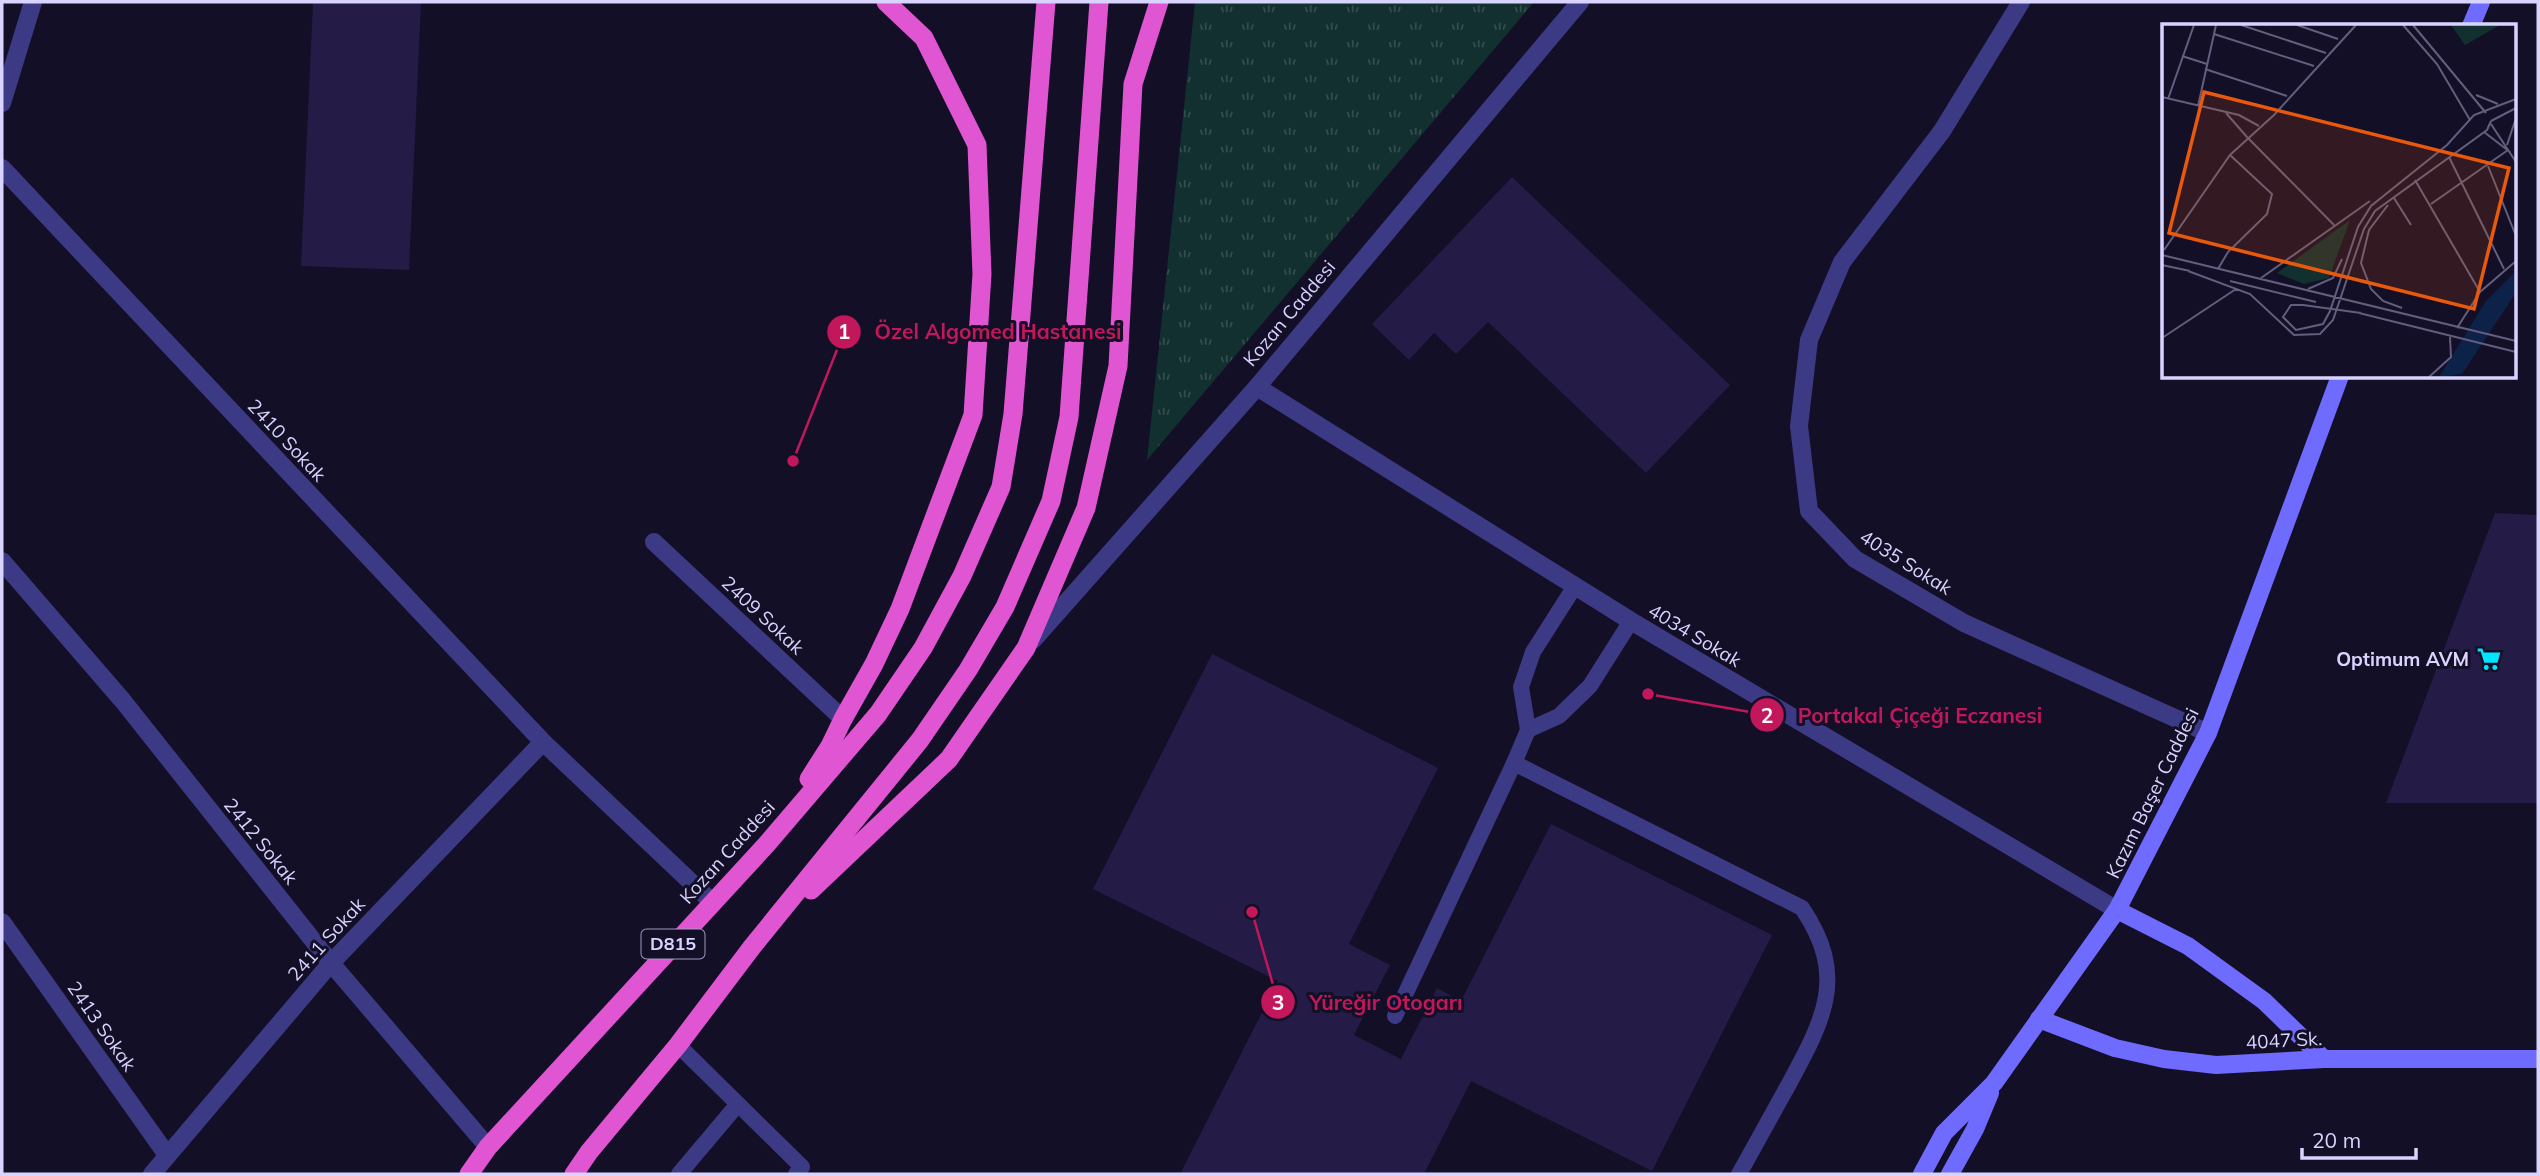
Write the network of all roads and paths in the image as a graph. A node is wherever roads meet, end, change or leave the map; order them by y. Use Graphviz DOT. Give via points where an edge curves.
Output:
graph roads {
  1 [pos="33,2"];
  2 [pos="886,2"];
  3 [pos="1046,2"];
  4 [pos="1099,2"];
  5 [pos="1159,2"];
  6 [pos="1580,2"];
  7 [pos="2021,2"];
  8 [pos="2481,2"];
  9 [pos="2472,24"];
  10 [pos="2,103"];
  11 [pos="2,168"];
  12 [pos="2339,378"];
  13 [pos="1257,387"];
  14 [pos="653,541"];
  15 [pos="2,561"];
  16 [pos="1575,586"];
  17 [pos="1631,621"];
  18 [pos="1026,648"];
  19 [pos="843,719"];
  20 [pos="1528,730"];
  21 [pos="2208,733"];
  22 [pos="542,742"];
  23 [pos="1514,763"];
  24 [pos="766,845"];
  25 [pos="712,902"];
  26 [pos="2117,910"];
  27 [pos="2,922"];
  28 [pos="752,947"];
  29 [pos="331,963"];
  30 [pos="1395,1016"];
  31 [pos="2039,1019"];
  32 [pos="678,1045"];
  33 [pos="2325,1059"];
  34 [pos="2538,1059"];
  35 [pos="1994,1083"];
  36 [pos="738,1104"];
  37 [pos="488,1147"];
  38 [pos="167,1155"];
  39 [pos="152,1174"];
  40 [pos="469,1174"];
  41 [pos="574,1174"];
  42 [pos="679,1174"];
  43 [pos="796,1174"];
  44 [pos="1739,1174"];
  45 [pos="1922,1174"];
  46 [pos="1950,1174"];
  1 -- 10 [label="street"];
  2 -- 19 [label="highway" via="924,38 977,145 982,274 972,415 900,609"];
  3 -- 24 [label="highway, Kozan Caddesi / D815" via="1013,414 1001,487 962,576 923,648 878,714"];
  4 -- 28 [label="highway" via="1069,417 1051,501 1005,607 968,670 920,740"];
  5 -- 18 [label="highway" via="1133,84 1118,366 1086,508"];
  6 -- 13 [label="street, Kozan Caddesi"];
  7 -- 21 [label="street, 4035 Sokak" via="1942,131 1842,262 1818,318 1809,340 1799,426 1809,512 1855,559 1964,623"];
  8 -- 9 [label="main road"];
  11 -- 22 [label="street, 2410 Sokak"];
  12 -- 21 [label="main road, Kazım Başer Caddesi"];
  13 -- 16 [label="street, 4034 Sokak"];
  13 -- 18 [label="street, Kozan Caddesi"];
  14 -- 19 [label="street, 2409 Sokak"];
  15 -- 29 [label="street, 2412 Sokak" via="123,701"];
  16 -- 17 [label="street, 4034 Sokak"];
  16 -- 20 [label="lane" via="1533,652 1521,687"];
  17 -- 20 [label="lane" via="1590,686 1559,716"];
  17 -- 26 [label="street, 4034 Sokak"];
  18 -- 28 [label="highway" via="949,759"];
  19 -- 24 [label="highway"];
  20 -- 23 [label="lane"];
  21 -- 26 [label="main road, Kazım Başer Caddesi"];
  22 -- 25 [label="street, 2410 Sokak"];
  22 -- 29 [label="street, 2411 Sokak"];
  23 -- 30 [label="lane"];
  23 -- 44 [label="lane" via="1802,908 1814,925 1824,953 1826,999 1815,1035"];
  24 -- 25 [label="highway, Kozan Caddesi / D815"];
  25 -- 37 [label="highway, Kozan Caddesi / D815"];
  26 -- 31 [label="main road, Kazım Başer Caddesi"];
  26 -- 33 [label="main road" via="2188,946 2264,1000"];
  27 -- 38 [label="street, 2413 Sokak"];
  28 -- 32 [label="highway"];
  29 -- 37 [label="street, 2412 Sokak"];
  29 -- 38 [label="street, 2411 Sokak"];
  31 -- 33 [label="main road, 4047 Sk." via="2115,1048 2164,1059 2216,1065"];
  31 -- 35 [label="main road, Kazım Başer Caddesi"];
  32 -- 36 [label="lane"];
  32 -- 41 [label="highway"];
  33 -- 34 [label="main road, 4047 Sk."];
  35 -- 45 [label="main road, Kazım Başer Caddesi" via="1944,1133"];
  35 -- 46 [label="main road, Kazım Başer Caddesi"];
  36 -- 42 [label="lane"];
  36 -- 43 [label="lane" via="802,1167"];
  37 -- 40 [label="highway, Kozan Caddesi / D815"];
  38 -- 39 [label="street, 2411 Sokak"];
}
